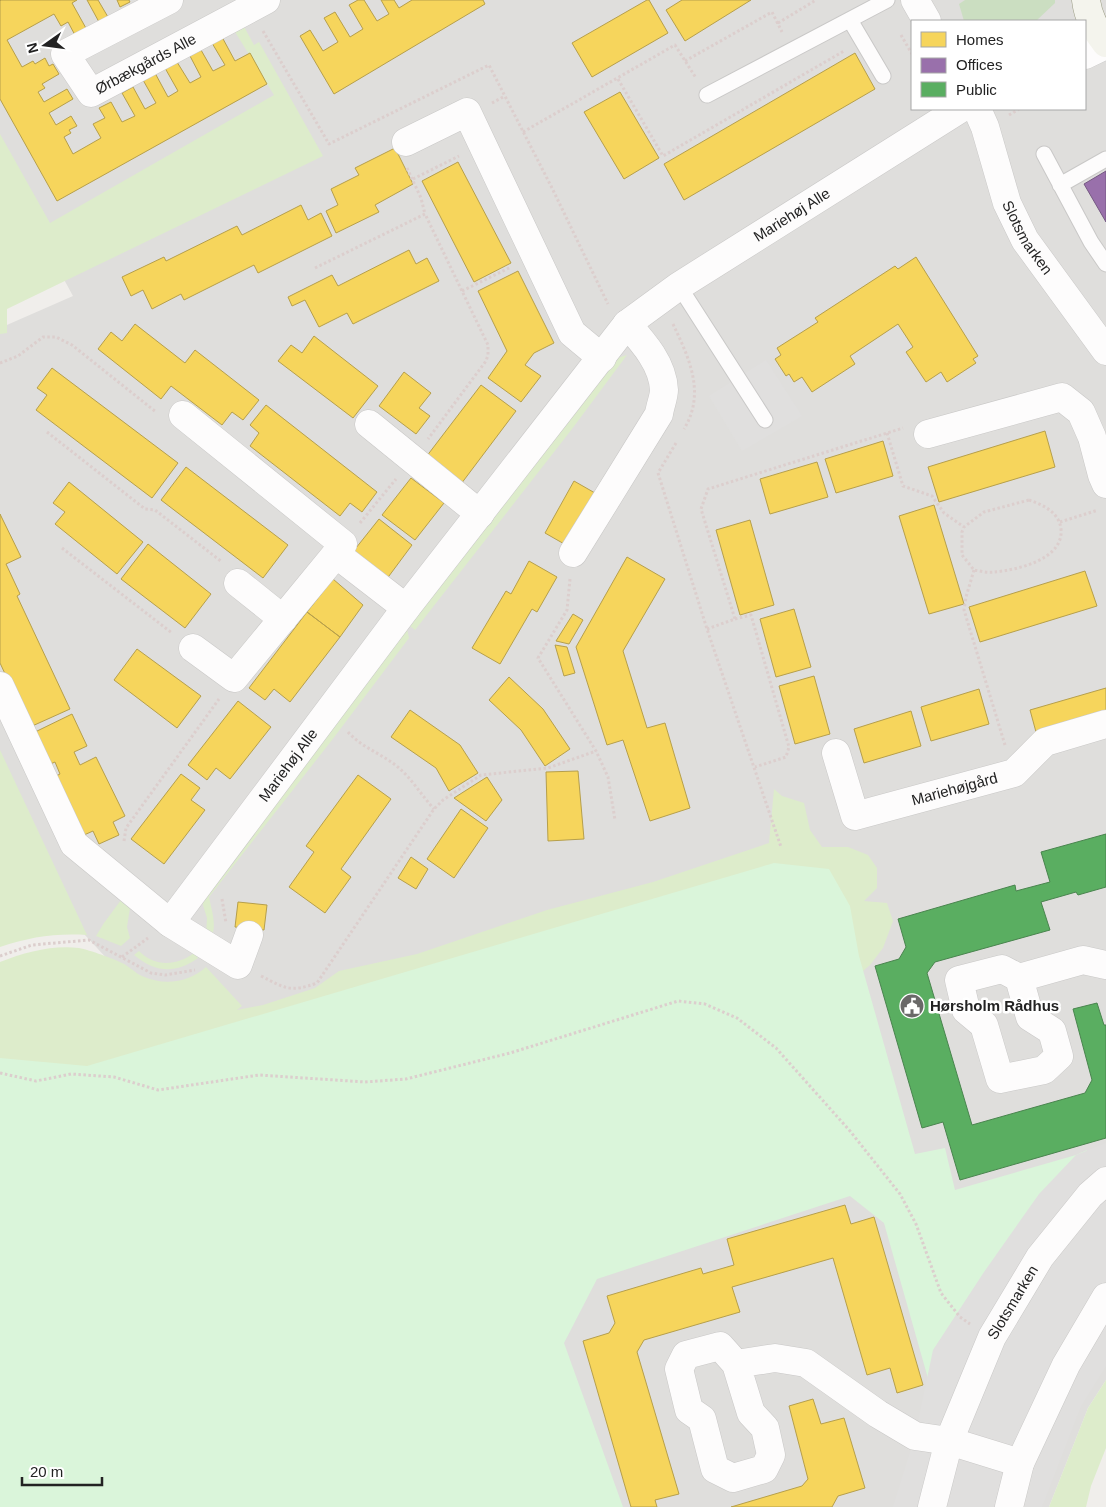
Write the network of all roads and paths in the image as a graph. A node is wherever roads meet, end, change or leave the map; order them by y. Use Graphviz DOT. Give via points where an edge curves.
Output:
graph roads {
  1 [pos="169,0"];
  2 [pos="266,0"];
  3 [pos="816,0"];
  4 [pos="887,0"];
  5 [pos="915,0"];
  6 [pos="1083,11"];
  7 [pos="850,20"];
  8 [pos="926,20"];
  9 [pos="778,23"];
  10 [pos="1106,44"];
  11 [pos="792,51"];
  12 [pos="1086,54"];
  13 [pos="685,61"];
  14 [pos="883,76"];
  15 [pos="708,95"];
  16 [pos="958,110"];
  17 [pos="1015,110"];
  18 [pos="981,118"];
  19 [pos="722,121"];
  20 [pos="523,132"];
  21 [pos="406,142"];
  22 [pos="482,145"];
  23 [pos="1044,154"];
  24 [pos="1106,159"];
  25 [pos="413,179"];
  26 [pos="1060,185"];
  27 [pos="425,214"];
  28 [pos="535,256"];
  29 [pos="1106,264"];
  30 [pos="315,268"];
  31 [pos="679,286"];
  32 [pos="462,291"];
  33 [pos="694,310"];
  34 [pos="627,324"];
  35 [pos="672,324"];
  36 [pos="645,345"];
  37 [pos="1106,351"];
  38 [pos="602,358"];
  39 [pos="0,363"];
  40 [pos="183,415"];
  41 [pos="765,420"];
  42 [pos="369,424"];
  43 [pos="47,432"];
  44 [pos="682,432"];
  45 [pos="887,433"];
  46 [pos="928,434"];
  47 [pos="678,440"];
  48 [pos="412,459"];
  49 [pos="1106,484"];
  50 [pos="1106,508"];
  51 [pos="480,514"];
  52 [pos="1060,522"];
  53 [pos="964,527"];
  54 [pos="62,548"];
  55 [pos="339,549"];
  56 [pos="573,553"];
  57 [pos="974,570"];
  58 [pos="238,583"];
  59 [pos="406,608"];
  60 [pos="283,619"];
  61 [pos="735,619"];
  62 [pos="707,629"];
  63 [pos="193,648"];
  64 [pos="234,678"];
  65 [pos="0,686"];
  66 [pos="1106,724"];
  67 [pos="342,740"];
  68 [pos="596,751"];
  69 [pos="836,753"];
  70 [pos="755,767"];
  71 [pos="1014,774"];
  72 [pos="434,809"];
  73 [pos="615,820"];
  74 [pos="124,841"];
  75 [pos="781,847"];
  76 [pos="222,897"];
  77 [pos="170,923"];
  78 [pos="249,935"];
  79 [pos="0,956"];
  80 [pos="226,958"];
  81 [pos="1106,965"];
  82 [pos="1019,978"];
  83 [pos="0,1073"];
  84 [pos="1106,1181"];
  85 [pos="1106,1297"];
  86 [pos="992,1338"];
  87 [pos="736,1364"];
  88 [pos="949,1441"];
  89 [pos="1020,1463"];
  90 [pos="932,1507"];
  91 [pos="1009,1507"];
  1 -- 2 [label="street, Ørbækgårds Alle" via="66,54 91,93"];
  3 -- 9 [label="path"];
  4 -- 7 [label="lane"];
  5 -- 8 [label="street"];
  6 -- 10 [label="main road"];
  7 -- 11 [label="lane"];
  7 -- 14 [label="lane"];
  9 -- 11 [label="path"];
  9 -- 13 [label="path" via="772,12"];
  10 -- 12 [label="street"];
  11 -- 15 [label="lane"];
  13 -- 15 [label="path"];
  13 -- 20 [label="path" via="675,46"];
  15 -- 19 [label="path"];
  16 -- 31 [label="street, Mariehøj Alle"];
  17 -- 18 [label="path"];
  18 -- 37 [label="street, Slotsmarken" via="1007,203 1026,240"];
  21 -- 22 [label="street" via="467,112"];
  21 -- 25 [label="path" via="400,152"];
  22 -- 25 [label="path"];
  22 -- 28 [label="street"];
  23 -- 26 [label="lane"];
  24 -- 26 [label="lane"];
  25 -- 27 [label="path"];
  26 -- 29 [label="lane"];
  27 -- 30 [label="path"];
  27 -- 32 [label="path"];
  28 -- 32 [label="path"];
  28 -- 38 [label="street" via="572,333"];
  31 -- 33 [label="lane"];
  31 -- 34 [label="street, Mariehøj Alle"];
  32 -- 48 [label="path" via="486,339 488,355"];
  33 -- 35 [label="path"];
  33 -- 41 [label="lane"];
  34 -- 36 [label="street"];
  34 -- 38 [label="street, Mariehøj Alle"];
  35 -- 36 [label="path"];
  35 -- 44 [label="path" via="688,354 695,388 692,416"];
  36 -- 56 [label="street" via="660,370 664,390 659,414"];
  38 -- 51 [label="street, Mariehøj Alle"];
  39 -- 40 [label="path" via="18,356 42,337 56,337 72,346 165,420"];
  40 -- 55 [label="street"];
  42 -- 48 [label="street"];
  43 -- 58 [label="path" via="145,509 155,510 236,573"];
  45 -- 46 [label="path" via="902,428"];
  45 -- 53 [label="path" via="903,486 932,496 944,513"];
  45 -- 61 [label="path" via="708,489 701,509"];
  46 -- 49 [label="street" via="1062,397 1081,412"];
  47 -- 62 [label="path" via="658,473"];
  48 -- 51 [label="street"];
  48 -- 55 [label="path"];
  50 -- 52 [label="path"];
  51 -- 59 [label="street, Mariehøj Alle"];
  52 -- 53 [label="path" via="1046,506 1029,500 984,512"];
  52 -- 57 [label="path" via="1062,538 1054,552 1029,566 992,572"];
  53 -- 57 [label="path" via="962,555"];
  54 -- 63 [label="path"];
  55 -- 59 [label="street"];
  55 -- 60 [label="street"];
  56 -- 68 [label="path" via="566,610 538,658"];
  57 -- 71 [label="path" via="964,610"];
  58 -- 60 [label="street"];
  59 -- 77 [label="street, Mariehøj Alle"];
  60 -- 64 [label="street"];
  61 -- 62 [label="path"];
  61 -- 70 [label="path" via="751,615 789,748 786,757"];
  62 -- 70 [label="path"];
  63 -- 64 [label="street"];
  64 -- 74 [label="path" via="126,828"];
  65 -- 77 [label="street" via="74,844"];
  66 -- 71 [label="street, Mariehøjgård" via="1045,742"];
  67 -- 72 [label="path" via="348,732 396,766"];
  68 -- 72 [label="path" via="548,768 481,775"];
  68 -- 73 [label="path" via="608,777"];
  69 -- 71 [label="street, Mariehøjgård" via="855,816"];
  70 -- 75 [label="path"];
  72 -- 80 [label="path" via="317,983 302,988 286,988"];
  76 -- 80 [label="path"];
  77 -- 80 [label="street"];
  78 -- 80 [label="street"];
  79 -- 80 [label="path" via="32,945 89,940 142,969 165,975 198,970"];
  81 -- 82 [label="street" via="1083,960"];
  83 -- 86 [label="path" via="36,1080 71,1074 114,1076 158,1090 259,1075 365,1082 406,1079 510,1053 678,1001 705,1004 737,1018 776,1048 850,1131 900,1194 916,1224 941,1293 960,1317"];
  84 -- 86 [label="street, Slotsmarken" via="1090,1195 1040,1257"];
  85 -- 89 [label="street" via="1066,1365"];
  86 -- 88 [label="street, Slotsmarken"];
  87 -- 87 [label="street" via="751,1413 765,1428 771,1455 764,1469 733,1478 715,1469 702,1419 689,1410 679,1369 686,1355 720,1346"];
  87 -- 88 [label="street" via="775,1358 806,1363 915,1436"];
  88 -- 89 [label="street"];
  88 -- 90 [label="street, Slotsmarken"];
  89 -- 91 [label="street"];
}
